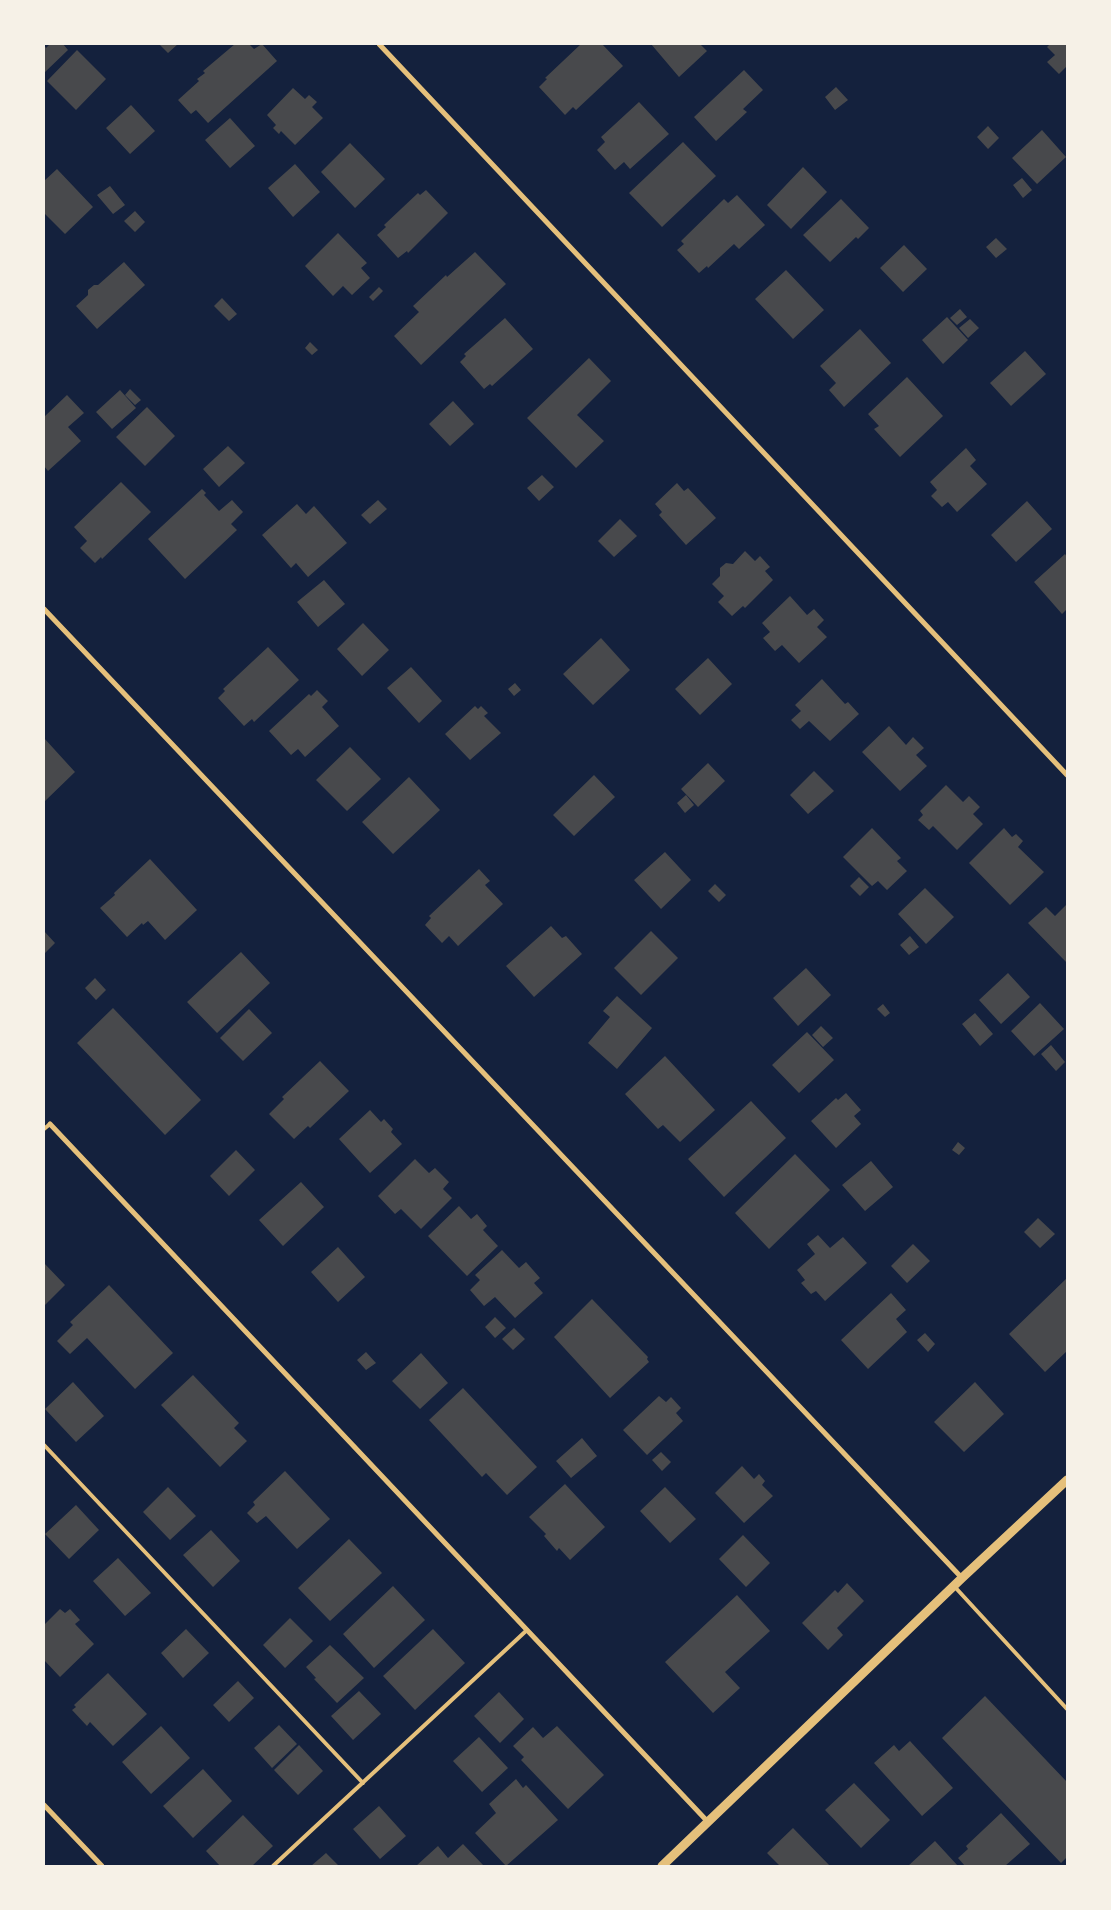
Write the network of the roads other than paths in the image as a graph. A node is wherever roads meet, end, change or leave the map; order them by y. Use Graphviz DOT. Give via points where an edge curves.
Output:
graph roads {
  1 [pos="378,44"];
  2 [pos="44,609"];
  3 [pos="1067,776"];
  4 [pos="50,1124"];
  5 [pos="44,1129"];
  6 [pos="44,1444"];
  7 [pos="1067,1480"];
  8 [pos="962,1578"];
  9 [pos="954,1586"];
  10 [pos="527,1630"];
  11 [pos="1067,1709"];
  12 [pos="363,1783"];
  13 [pos="44,1805"];
  14 [pos="708,1822"];
  15 [pos="102,1866"];
  16 [pos="273,1866"];
  17 [pos="662,1866"];
  1 -- 3 [label="street"];
  2 -- 8 [label="street"];
  4 -- 5 [label="lane"];
  4 -- 10 [label="street"];
  6 -- 12 [label="lane"];
  7 -- 8 [label="street"];
  8 -- 9 [label="street"];
  9 -- 11 [label="lane"];
  9 -- 14 [label="street"];
  10 -- 12 [label="lane"];
  10 -- 14 [label="street"];
  12 -- 16 [label="lane"];
  13 -- 15 [label="street"];
  14 -- 17 [label="street"];
}
